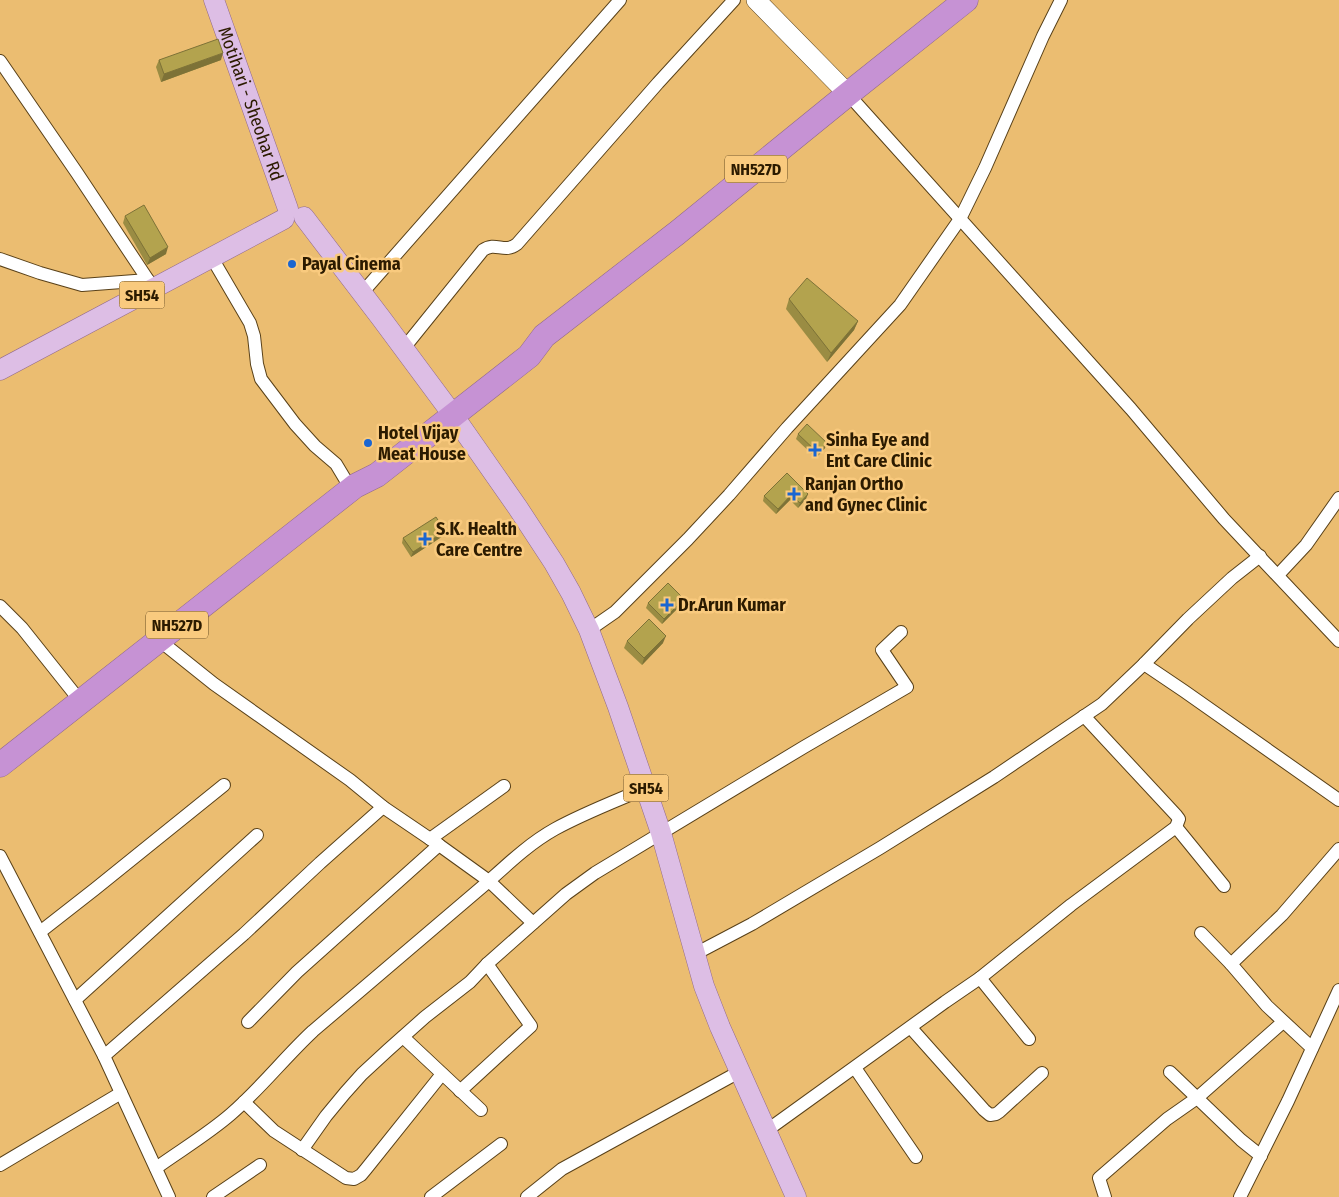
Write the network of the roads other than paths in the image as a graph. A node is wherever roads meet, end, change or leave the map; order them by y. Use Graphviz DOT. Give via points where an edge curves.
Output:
graph roads {
  1 [pos="214,0"];
  2 [pos="620,0"];
  3 [pos="734,0"];
  4 [pos="756,0"];
  5 [pos="966,0"];
  6 [pos="1061,0"];
  7 [pos="0,60"];
  8 [pos="848,94"];
  9 [pos="292,215"];
  10 [pos="960,219"];
  11 [pos="212,258"];
  12 [pos="0,259"];
  13 [pos="151,285"];
  14 [pos="362,293"];
  15 [pos="404,348"];
  16 [pos="0,370"];
  17 [pos="449,410"];
  18 [pos="353,487"];
  19 [pos="1339,498"];
  20 [pos="1260,556"];
  21 [pos="1278,576"];
  22 [pos="0,606"];
  23 [pos="589,630"];
  24 [pos="901,632"];
  25 [pos="159,640"];
  26 [pos="1339,641"];
  27 [pos="1144,664"];
  28 [pos="81,702"];
  29 [pos="1084,716"];
  30 [pos="0,765"];
  31 [pos="224,785"];
  32 [pos="504,786"];
  33 [pos="646,788"];
  34 [pos="1339,800"];
  35 [pos="383,807"];
  36 [pos="1176,827"];
  37 [pos="661,833"];
  38 [pos="257,835"];
  39 [pos="435,842"];
  40 [pos="1339,849"];
  41 [pos="0,856"];
  42 [pos="489,881"];
  43 [pos="1224,886"];
  44 [pos="533,923"];
  45 [pos="40,932"];
  46 [pos="1200,933"];
  47 [pos="694,954"];
  48 [pos="487,964"];
  49 [pos="1231,964"];
  50 [pos="980,978"];
  51 [pos="1339,990"];
  52 [pos="75,1000"];
  53 [pos="248,1022"];
  54 [pos="1283,1022"];
  55 [pos="911,1028"];
  56 [pos="404,1036"];
  57 [pos="1029,1039"];
  58 [pos="1312,1048"];
  59 [pos="104,1056"];
  60 [pos="855,1068"];
  61 [pos="739,1072"];
  62 [pos="1170,1072"];
  63 [pos="1042,1073"];
  64 [pos="442,1074"];
  65 [pos="460,1091"];
  66 [pos="121,1093"];
  67 [pos="1197,1098"];
  68 [pos="244,1102"];
  69 [pos="481,1110"];
  70 [pos="766,1132"];
  71 [pos="501,1144"];
  72 [pos="302,1150"];
  73 [pos="1261,1156"];
  74 [pos="916,1157"];
  75 [pos="0,1164"];
  76 [pos="260,1165"];
  77 [pos="156,1168"];
  78 [pos="169,1197"];
  79 [pos="214,1197"];
  80 [pos="431,1197"];
  81 [pos="527,1197"];
  82 [pos="796,1197"];
  83 [pos="1105,1197"];
  84 [pos="1240,1197"];
  1 -- 9 [label="main road, Motihari - Sheohar Rd"];
  2 -- 14 [label="street"];
  3 -- 15 [label="street" via="517,244 511,248 483,250"];
  4 -- 8 [label="street"];
  5 -- 8 [label="highway, NH527D"];
  6 -- 10 [label="street"];
  7 -- 13 [label="street"];
  8 -- 10 [label="street"];
  8 -- 17 [label="highway, NH527D" via="544,336 529,356"];
  9 -- 11 [label="main road, SH54"];
  9 -- 14 [label="main road, SH54"];
  10 -- 20 [label="street"];
  10 -- 23 [label="street" via="900,305 730,494 615,612"];
  11 -- 13 [label="main road, SH54"];
  11 -- 18 [label="street" via="253,329 261,379 295,424 336,464"];
  12 -- 13 [label="street" via="82,285"];
  13 -- 16 [label="main road, SH54"];
  14 -- 15 [label="main road, SH54"];
  15 -- 17 [label="main road, SH54"];
  17 -- 18 [label="highway, NH527D" via="377,475"];
  17 -- 23 [label="main road, SH54" via="554,563"];
  18 -- 25 [label="highway, NH527D"];
  19 -- 21 [label="street" via="1306,545"];
  20 -- 21 [label="street"];
  20 -- 27 [label="street" via="1188,618"];
  21 -- 26 [label="street"];
  22 -- 28 [label="street" via="22,628"];
  23 -- 33 [label="main road, SH54"];
  24 -- 37 [label="street" via="882,650 907,687"];
  25 -- 28 [label="highway, NH527D"];
  25 -- 35 [label="street"];
  27 -- 29 [label="street" via="1102,704"];
  27 -- 34 [label="street"];
  28 -- 30 [label="highway, NH527D"];
  29 -- 36 [label="street" via="1176,815 1179,819"];
  29 -- 47 [label="street" via="880,848 752,924"];
  31 -- 45 [label="street"];
  32 -- 39 [label="street"];
  33 -- 37 [label="main road, SH54"];
  33 -- 42 [label="street" via="555,829 510,861"];
  35 -- 39 [label="street"];
  35 -- 59 [label="street"];
  36 -- 43 [label="street"];
  36 -- 50 [label="street"];
  37 -- 44 [label="street" via="595,873"];
  37 -- 47 [label="main road, SH54"];
  38 -- 52 [label="street"];
  39 -- 42 [label="street"];
  39 -- 53 [label="street"];
  40 -- 49 [label="street" via="1282,915"];
  41 -- 45 [label="street"];
  42 -- 44 [label="street"];
  42 -- 68 [label="street" via="313,1031"];
  44 -- 48 [label="street"];
  45 -- 52 [label="street"];
  46 -- 49 [label="street"];
  47 -- 61 [label="main road, SH54"];
  48 -- 56 [label="street"];
  48 -- 65 [label="street" via="531,1026"];
  49 -- 54 [label="street"];
  50 -- 55 [label="street"];
  50 -- 57 [label="street"];
  51 -- 58 [label="street"];
  52 -- 59 [label="street"];
  54 -- 58 [label="street"];
  54 -- 67 [label="street"];
  55 -- 60 [label="street"];
  55 -- 63 [label="street" via="990,1115 999,1112"];
  56 -- 64 [label="street"];
  56 -- 72 [label="street" via="362,1074"];
  58 -- 73 [label="street"];
  59 -- 66 [label="street"];
  60 -- 70 [label="street"];
  60 -- 74 [label="street"];
  61 -- 70 [label="main road, SH54"];
  61 -- 81 [label="street" via="562,1169"];
  62 -- 67 [label="street"];
  64 -- 65 [label="street"];
  64 -- 72 [label="street" via="358,1178 350,1180"];
  65 -- 69 [label="street"];
  66 -- 75 [label="street"];
  66 -- 77 [label="street"];
  67 -- 73 [label="street"];
  67 -- 83 [label="street" via="1167,1119 1099,1178"];
  68 -- 72 [label="street" via="274,1131"];
  68 -- 77 [label="street" via="219,1124"];
  70 -- 82 [label="main road, SH54"];
  71 -- 80 [label="street"];
  73 -- 84 [label="street"];
  76 -- 79 [label="street"];
  77 -- 78 [label="street"];
}
